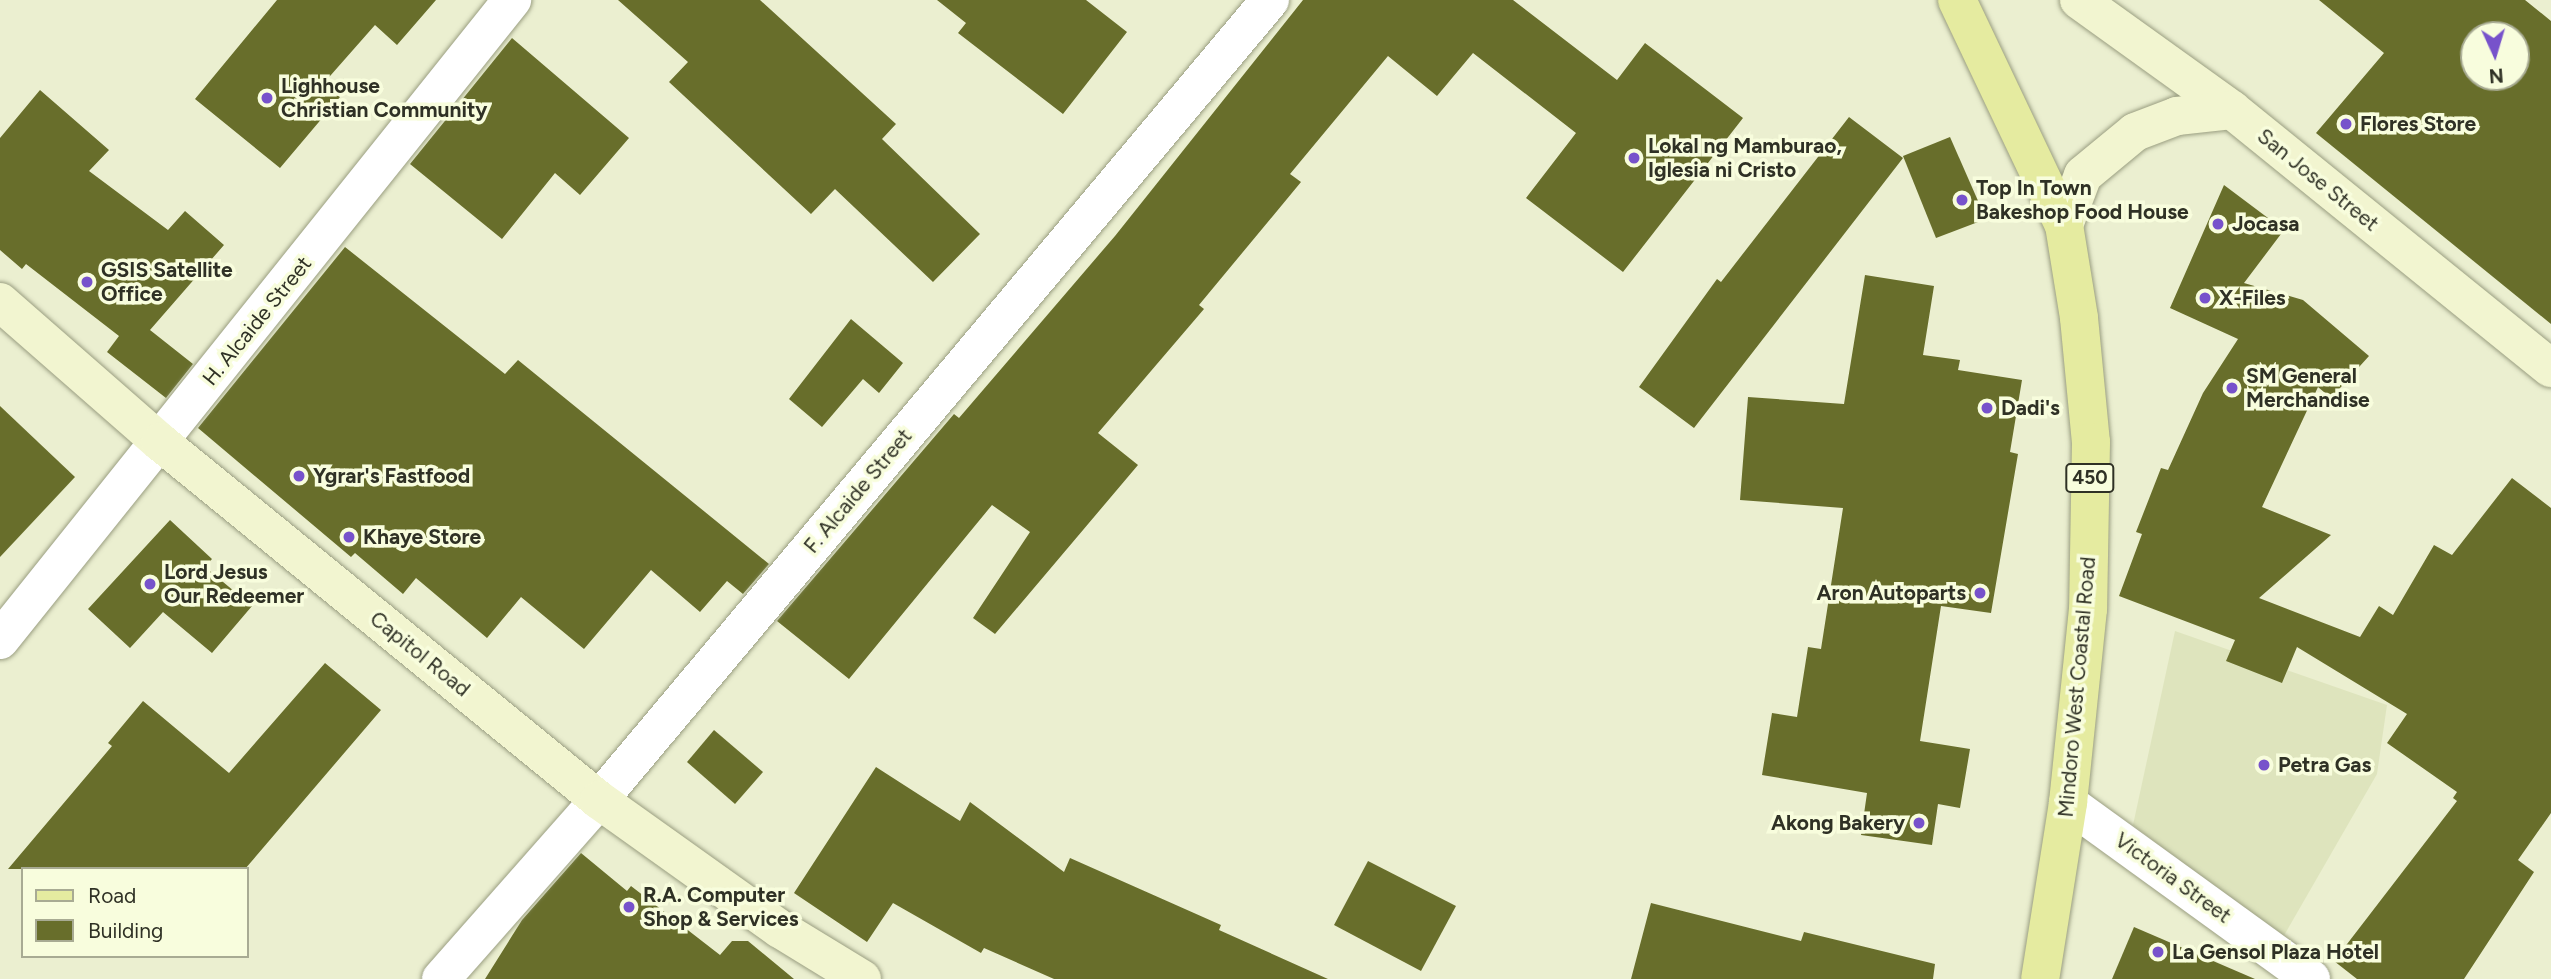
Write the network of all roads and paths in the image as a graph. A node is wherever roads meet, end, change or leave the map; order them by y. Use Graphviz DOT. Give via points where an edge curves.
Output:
graph roads {
  1 [pos="512,0"];
  2 [pos="1270,0"];
  3 [pos="1957,0"];
  4 [pos="2079,0"];
  5 [pos="2232,110"];
  6 [pos="2064,225"];
  7 [pos="0,302"];
  8 [pos="2551,368"];
  9 [pos="160,442"];
  10 [pos="0,640"];
  11 [pos="599,800"];
  12 [pos="2068,803"];
  13 [pos="441,979"];
  14 [pos="862,979"];
  15 [pos="2040,979"];
  16 [pos="2311,979"];
  1 -- 9 [label="street, H. Alcaide Street"];
  2 -- 11 [label="street, F. Alcaide Street"];
  3 -- 6 [label="main road, Mindoro West Coastal Road / 450"];
  4 -- 5 [label="street, San Jose Street"];
  5 -- 6 [label="street" via="2177,116 2136,132 2083,174"];
  5 -- 8 [label="street, San Jose Street"];
  6 -- 12 [label="main road, Mindoro West Coastal Road / 450" via="2091,442 2088,609"];
  7 -- 9 [label="street, Capitol Road"];
  9 -- 10 [label="street, H. Alcaide Street"];
  9 -- 11 [label="street, Capitol Road"];
  11 -- 13 [label="street, F. Alcaide Street"];
  11 -- 14 [label="street, Capitol Road" via="780,929"];
  12 -- 15 [label="main road, Mindoro West Coastal Road / 450"];
  12 -- 16 [label="street, Victoria Street"];
}
